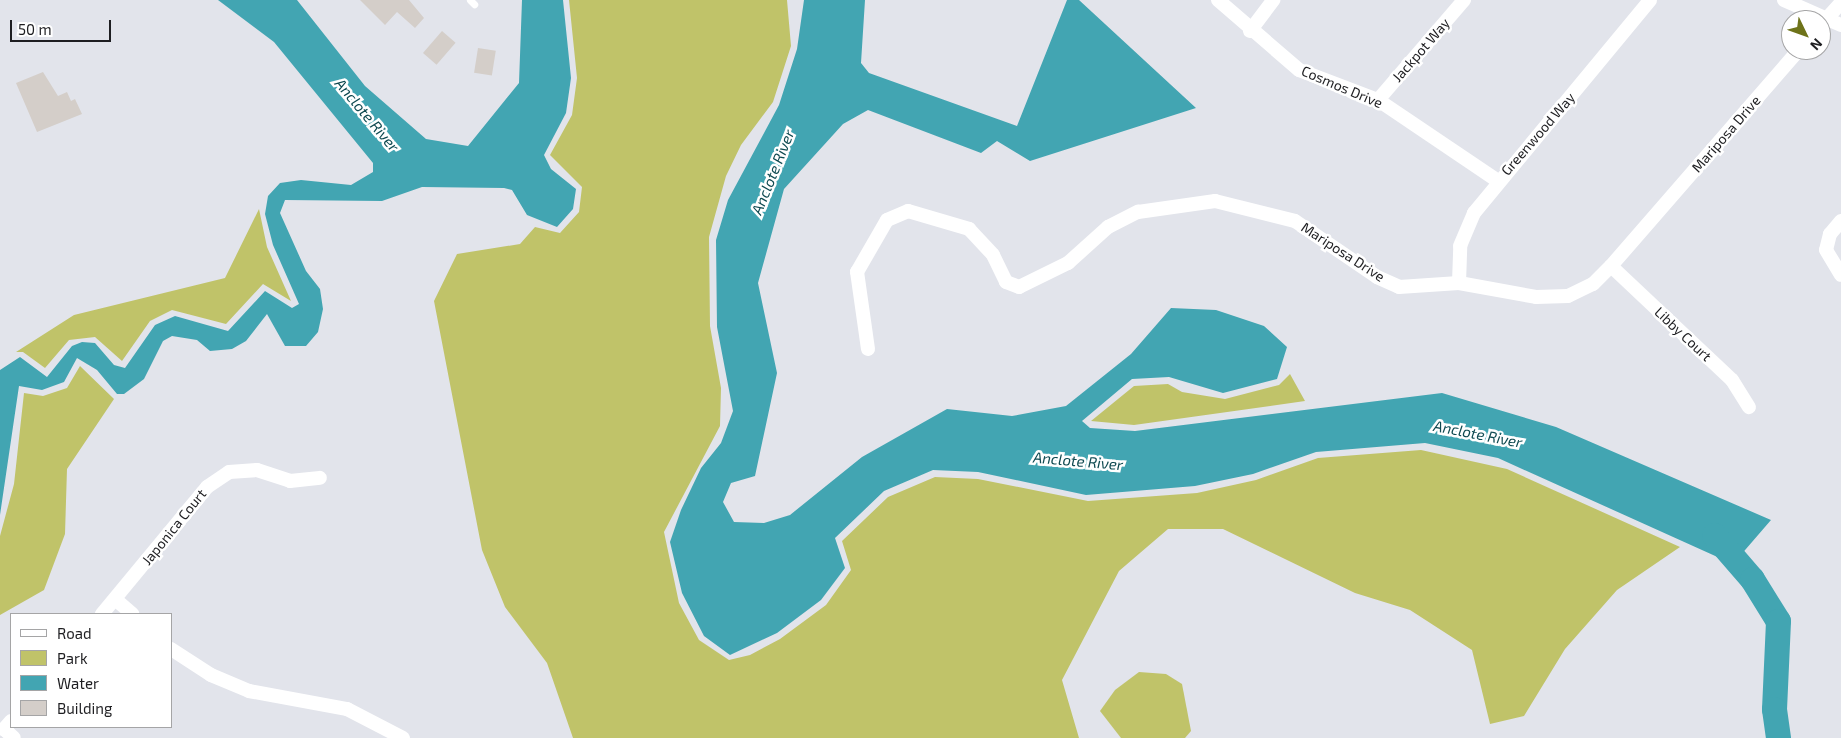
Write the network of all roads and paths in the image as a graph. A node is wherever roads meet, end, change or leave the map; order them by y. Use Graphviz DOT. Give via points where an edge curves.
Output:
graph roads {
  1 [pos="1218,0"];
  2 [pos="1274,0"];
  3 [pos="1464,0"];
  4 [pos="1650,0"];
  5 [pos="1784,0"];
  6 [pos="1841,3"];
  7 [pos="1802,10"];
  8 [pos="1831,14"];
  9 [pos="1250,31"];
  10 [pos="1790,60"];
  11 [pos="1378,100"];
  12 [pos="1498,181"];
  13 [pos="1841,221"];
  14 [pos="1611,266"];
  15 [pos="1841,275"];
  16 [pos="1459,283"];
  17 [pos="868,349"];
  18 [pos="1749,407"];
  19 [pos="320,478"];
  20 [pos="115,599"];
  21 [pos="103,613"];
  22 [pos="131,613"];
  23 [pos="172,650"];
  24 [pos="403,738"];
  1 -- 9 [label="street, Cosmos Drive"];
  2 -- 9 [label="street"];
  3 -- 11 [label="street, Jackpot Way"];
  4 -- 12 [label="street, Greenwood Way"];
  5 -- 7 [label="street"];
  6 -- 8 [label="street"];
  9 -- 11 [label="street, Cosmos Drive" via="1299,70"];
  10 -- 14 [label="street, Mariposa Drive"];
  11 -- 12 [label="street, Cosmos Drive"];
  12 -- 16 [label="street, Greenwood Way" via="1474,213 1460,246"];
  13 -- 15 [label="street" via="1830,234 1826,250"];
  14 -- 16 [label="street, Mariposa Drive" via="1593,284 1568,296 1536,297"];
  14 -- 18 [label="street, Libby Court" via="1732,380"];
  16 -- 17 [label="street, Mariposa Drive" via="1399,286 1377,277 1296,221 1215,201 1138,212 1108,226 1068,263 1019,287 1006,282 980,238 954,224 908,211 888,220 856,272"];
  19 -- 20 [label="street, Japonica Court" via="290,481 257,470 229,472 206,487"];
  20 -- 21 [label="street, Japonica Court"];
  20 -- 22 [label="street"];
  23 -- 24 [label="street" via="211,675 249,692 347,709"];
}
